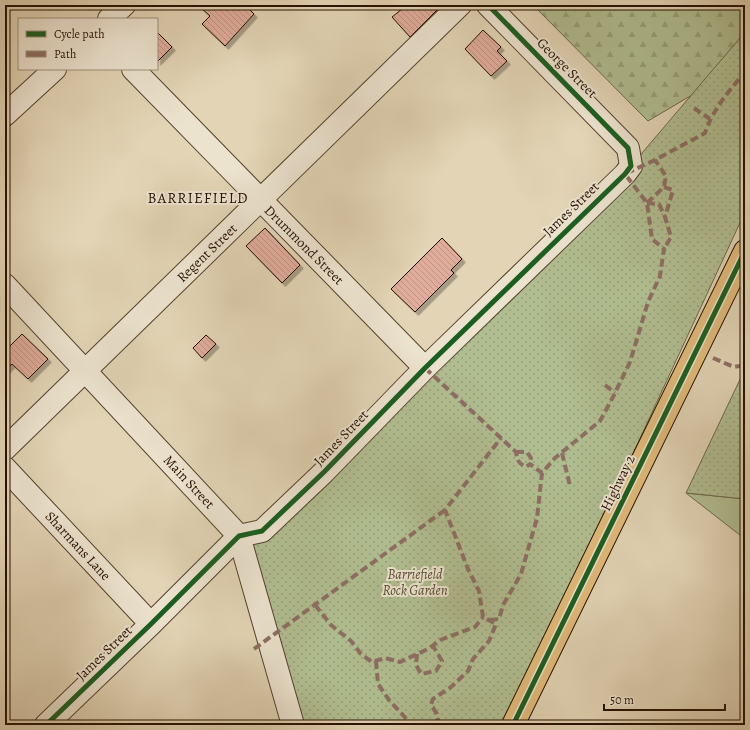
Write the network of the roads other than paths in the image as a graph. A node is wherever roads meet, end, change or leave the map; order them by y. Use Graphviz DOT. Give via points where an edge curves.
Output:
graph roads {
  1 [pos="124,5"];
  2 [pos="460,5"];
  3 [pos="488,5"];
  4 [pos="110,18"];
  5 [pos="54,70"];
  6 [pos="134,70"];
  7 [pos="5,115"];
  8 [pos="628,148"];
  9 [pos="260,201"];
  10 [pos="745,251"];
  11 [pos="5,285"];
  12 [pos="425,368"];
  13 [pos="85,370"];
  14 [pos="5,449"];
  15 [pos="5,468"];
  16 [pos="239,536"];
  17 [pos="151,624"];
  18 [pos="46,725"];
  19 [pos="293,725"];
  20 [pos="513,725"];
  1 -- 4 [label="street"];
  2 -- 9 [label="street, Regent Street"];
  3 -- 8 [label="street, George Street"];
  5 -- 7 [label="street"];
  6 -- 9 [label="street, Drummond Street"];
  8 -- 12 [label="street, James Street" via="631,166 625,174"];
  9 -- 12 [label="street, Drummond Street"];
  9 -- 13 [label="street, Regent Street"];
  10 -- 20 [label="main road, Highway 2"];
  11 -- 13 [label="street, Main Street"];
  12 -- 16 [label="street, James Street" via="324,472 262,531"];
  13 -- 14 [label="street, Regent Street"];
  13 -- 16 [label="street, Main Street"];
  15 -- 17 [label="street, Sharmans Lane"];
  16 -- 17 [label="street, James Street"];
  16 -- 19 [label="street, Main Street"];
  17 -- 18 [label="street, James Street"];
}
